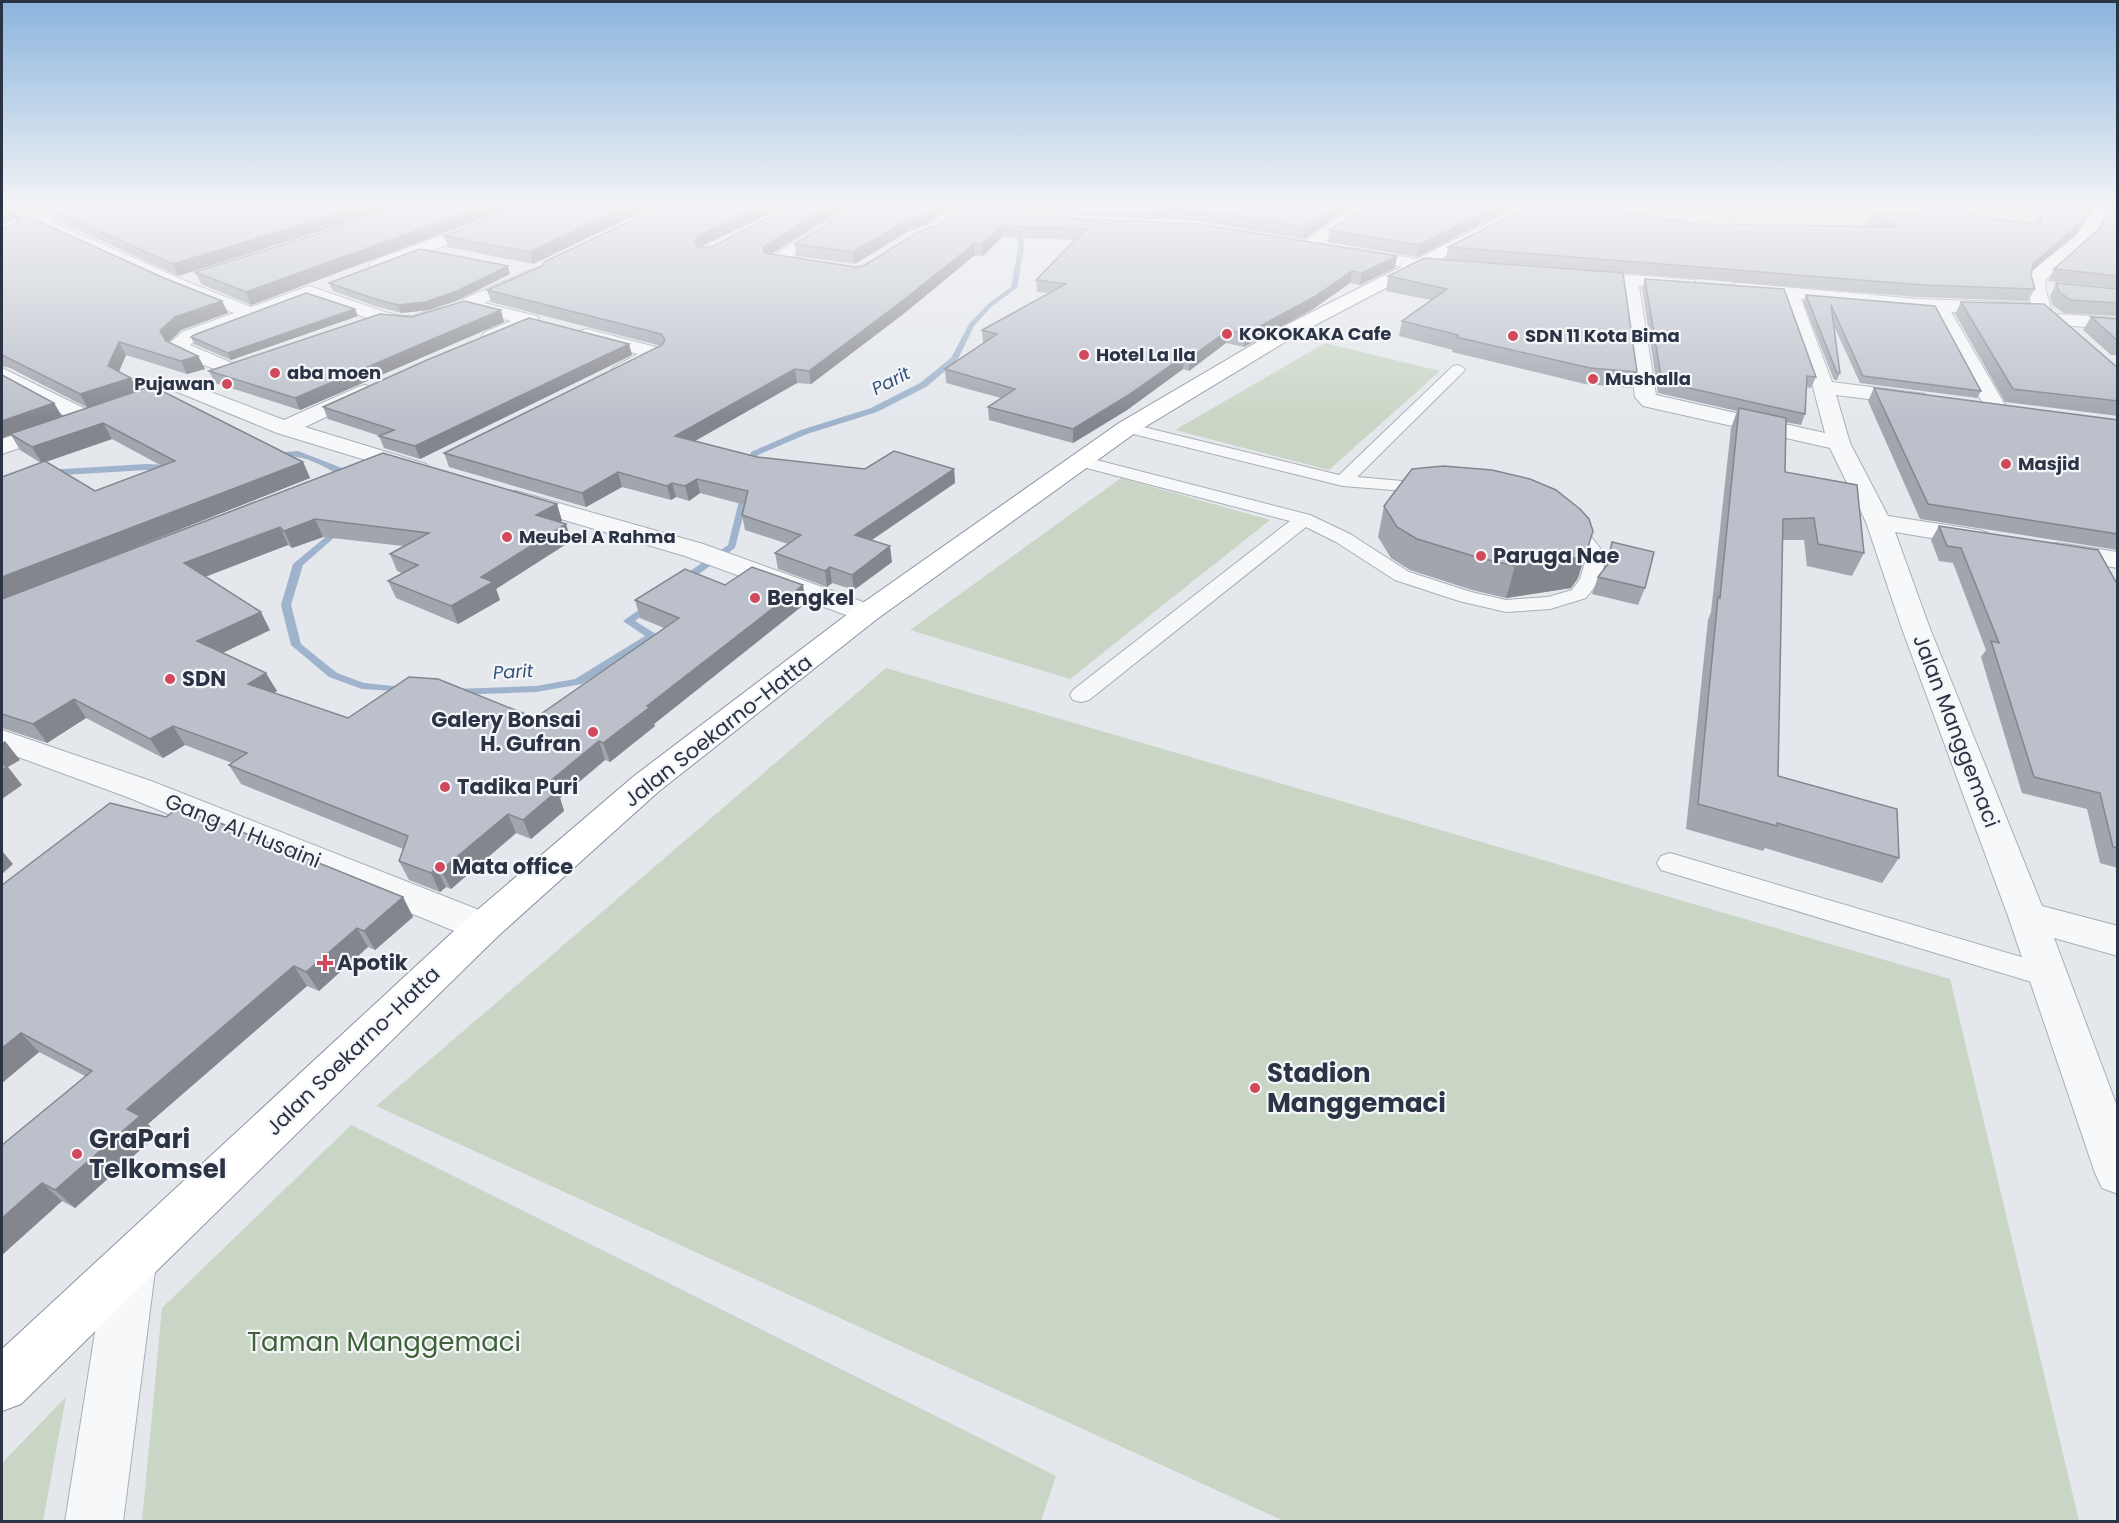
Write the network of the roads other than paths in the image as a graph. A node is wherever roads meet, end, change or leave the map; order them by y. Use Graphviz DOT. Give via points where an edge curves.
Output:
graph roads {
  1 [pos="165,278"];
  2 [pos="199,278"];
  3 [pos="523,278"];
  4 [pos="1390,278"];
  5 [pos="1616,278"];
  6 [pos="2037,278"];
  7 [pos="1629,279"];
  8 [pos="332,283"];
  9 [pos="177,284"];
  10 [pos="2036,287"];
  11 [pos="2059,290"];
  12 [pos="309,291"];
  13 [pos="1789,292"];
  14 [pos="467,304"];
  15 [pos="1939,306"];
  16 [pos="251,313"];
  17 [pos="2050,314"];
  18 [pos="382,317"];
  19 [pos="530,320"];
  20 [pos="2118,324"];
  21 [pos="349,328"];
  22 [pos="476,342"];
  23 [pos="2082,342"];
  24 [pos="252,362"];
  25 [pos="230,369"];
  26 [pos="1458,369"];
  27 [pos="2,374"];
  28 [pos="602,380"];
  29 [pos="380,384"];
  30 [pos="1823,387"];
  31 [pos="1940,402"];
  32 [pos="107,411"];
  33 [pos="2019,412"];
  34 [pos="86,418"];
  35 [pos="285,428"];
  36 [pos="1127,428"];
  37 [pos="1839,443"];
  38 [pos="2,447"];
  39 [pos="388,459"];
  40 [pos="1081,461"];
  41 [pos="442,468"];
  42 [pos="358,471"];
  43 [pos="1343,481"];
  44 [pos="1448,487"];
  45 [pos="500,493"];
  46 [pos="1554,514"];
  47 [pos="1304,519"];
  48 [pos="1879,522"];
  49 [pos="2110,567"];
  50 [pos="867,613"];
  51 [pos="1081,695"];
  52 [pos="2,740"];
  53 [pos="139,789"];
  54 [pos="111,810"];
  55 [pos="1670,863"];
  56 [pos="2027,916"];
  57 [pos="483,927"];
  58 [pos="2118,941"];
  59 [pos="2048,976"];
  60 [pos="2118,1173"];
  61 [pos="131,1263"];
  62 [pos="2,1385"];
  63 [pos="94,1521"];
  1 -- 9 [label="street"];
  2 -- 9 [label="street"];
  3 -- 14 [label="street"];
  4 -- 36 [label="main road, Jalan Soekarno-Hatta" via="1293,329"];
  5 -- 7 [label="street"];
  6 -- 10 [label="street"];
  7 -- 13 [label="street"];
  7 -- 37 [label="street" via="1646,397"];
  8 -- 12 [label="street"];
  9 -- 16 [label="street"];
  10 -- 11 [label="street"];
  10 -- 17 [label="street"];
  12 -- 16 [label="street"];
  12 -- 18 [label="street"];
  13 -- 15 [label="street"];
  13 -- 30 [label="street, Jalan Manggemaci"];
  14 -- 18 [label="street" via="415,321"];
  14 -- 19 [label="street"];
  15 -- 17 [label="street"];
  15 -- 33 [label="street" via="1986,408"];
  16 -- 25 [label="street" via="189,336 179,344 187,352"];
  17 -- 20 [label="street"];
  17 -- 23 [label="street"];
  18 -- 21 [label="street"];
  19 -- 22 [label="street"];
  19 -- 28 [label="street" via="656,353"];
  24 -- 25 [label="street"];
  25 -- 35 [label="street" via="171,390"];
  26 -- 43 [label="lane"];
  27 -- 34 [label="street"];
  29 -- 35 [label="street"];
  30 -- 31 [label="street"];
  30 -- 37 [label="street, Jalan Manggemaci"];
  32 -- 34 [label="street"];
  34 -- 38 [label="street"];
  35 -- 39 [label="street"];
  36 -- 40 [label="main road, Jalan Soekarno-Hatta"];
  36 -- 43 [label="lane"];
  37 -- 48 [label="street, Jalan Manggemaci"];
  39 -- 41 [label="street" via="420,470"];
  39 -- 42 [label="street"];
  40 -- 47 [label="lane"];
  40 -- 50 [label="main road, Jalan Soekarno-Hatta"];
  43 -- 44 [label="lane"];
  45 -- 50 [label="street" via="694,550"];
  46 -- 47 [label="lane" via="1590,548 1595,562 1590,580 1579,594 1550,603 1506,606 1402,576 1343,538"];
  47 -- 51 [label="lane"];
  48 -- 49 [label="street" via="2019,545"];
  48 -- 56 [label="street, Jalan Manggemaci"];
  50 -- 57 [label="main road, Jalan Soekarno-Hatta" via="646,784"];
  52 -- 53 [label="street, Gang Al Husaini"];
  53 -- 54 [label="street"];
  53 -- 57 [label="street, Gang Al Husaini"];
  55 -- 59 [label="lane"];
  56 -- 58 [label="street"];
  56 -- 59 [label="street, Jalan Manggemaci"];
  57 -- 61 [label="main road, Jalan Soekarno-Hatta"];
  59 -- 60 [label="street, Jalan Manggemaci"];
  61 -- 62 [label="main road, Jalan Soekarno-Hatta"];
  61 -- 63 [label="street"];
}
